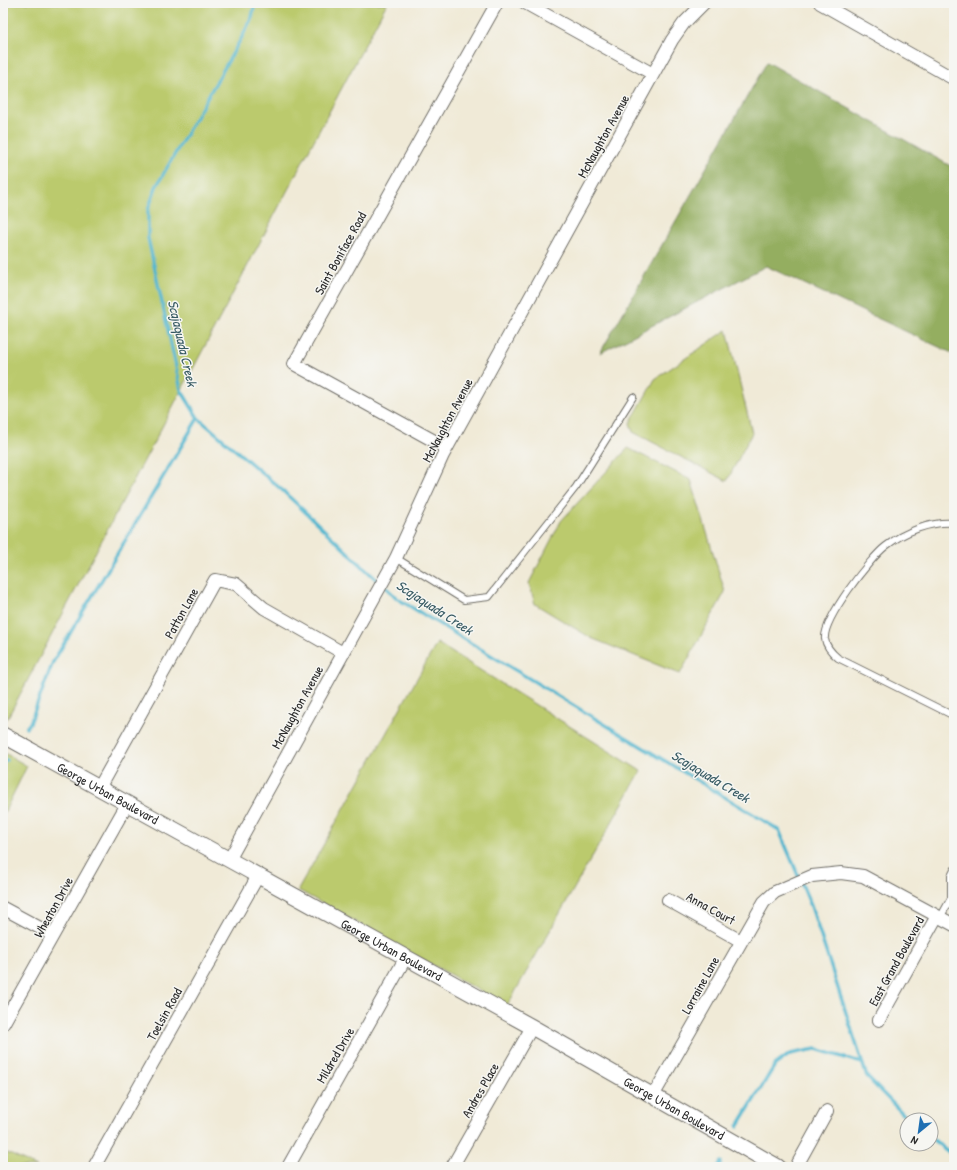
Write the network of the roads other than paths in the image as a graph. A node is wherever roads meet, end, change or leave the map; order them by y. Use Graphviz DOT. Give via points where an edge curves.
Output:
graph roads {
  1 [pos="497,3"];
  2 [pos="525,3"];
  3 [pos="704,3"];
  4 [pos="820,3"];
  5 [pos="653,74"];
  6 [pos="954,79"];
  7 [pos="633,397"];
  8 [pos="447,448"];
  9 [pos="954,523"];
  10 [pos="396,558"];
  11 [pos="343,653"];
  12 [pos="954,716"];
  13 [pos="3,735"];
  14 [pos="100,788"];
  15 [pos="127,804"];
  16 [pos="229,860"];
  17 [pos="954,870"];
  18 [pos="258,876"];
  19 [pos="952,897"];
  20 [pos="668,900"];
  21 [pos="3,908"];
  22 [pos="939,917"];
  23 [pos="954,925"];
  24 [pos="53,935"];
  25 [pos="741,941"];
  26 [pos="406,957"];
  27 [pos="879,1020"];
  28 [pos="3,1024"];
  29 [pos="532,1027"];
  30 [pos="653,1096"];
  31 [pos="827,1111"];
  32 [pos="94,1167"];
  33 [pos="288,1167"];
  34 [pos="452,1167"];
  35 [pos="778,1167"];
  36 [pos="796,1167"];
  1 -- 8 [label="street, Saint Boniface Road" via="294,364"];
  2 -- 5 [label="street"];
  3 -- 5 [label="street, McNaughton Avenue" via="684,23"];
  4 -- 6 [label="street"];
  5 -- 8 [label="street, McNaughton Avenue"];
  7 -- 10 [label="lane" via="576,487 489,596 464,600"];
  8 -- 10 [label="street, McNaughton Avenue"];
  9 -- 12 [label="lane" via="924,527 887,545 863,569 843,599 826,630 825,638 828,648 838,658"];
  10 -- 11 [label="street, McNaughton Avenue"];
  11 -- 14 [label="street, Patton Lane" via="264,608 236,584 215,580"];
  11 -- 16 [label="street, McNaughton Avenue"];
  13 -- 14 [label="street, George Urban Boulevard"];
  14 -- 15 [label="street, George Urban Boulevard"];
  15 -- 16 [label="street, George Urban Boulevard"];
  15 -- 24 [label="street, Wheaton Drive"];
  16 -- 18 [label="street, George Urban Boulevard"];
  17 -- 19 [label="lane" via="951,876"];
  18 -- 26 [label="street, George Urban Boulevard"];
  18 -- 32 [label="street, Toelsin Road"];
  19 -- 22 [label="lane"];
  20 -- 25 [label="street, Anna Court"];
  21 -- 24 [label="street"];
  22 -- 23 [label="street"];
  22 -- 25 [label="street, Lorraine Lane" via="863,876 842,873 812,876 780,890 764,902"];
  22 -- 27 [label="street, East Grand Boulevard"];
  24 -- 28 [label="street, Wheaton Drive"];
  25 -- 30 [label="street, Lorraine Lane"];
  26 -- 29 [label="street, George Urban Boulevard"];
  26 -- 33 [label="street, Mildred Drive"];
  29 -- 30 [label="street, George Urban Boulevard"];
  29 -- 34 [label="street, Andres Place"];
  30 -- 35 [label="street, George Urban Boulevard"];
  31 -- 36 [label="street"];
}
